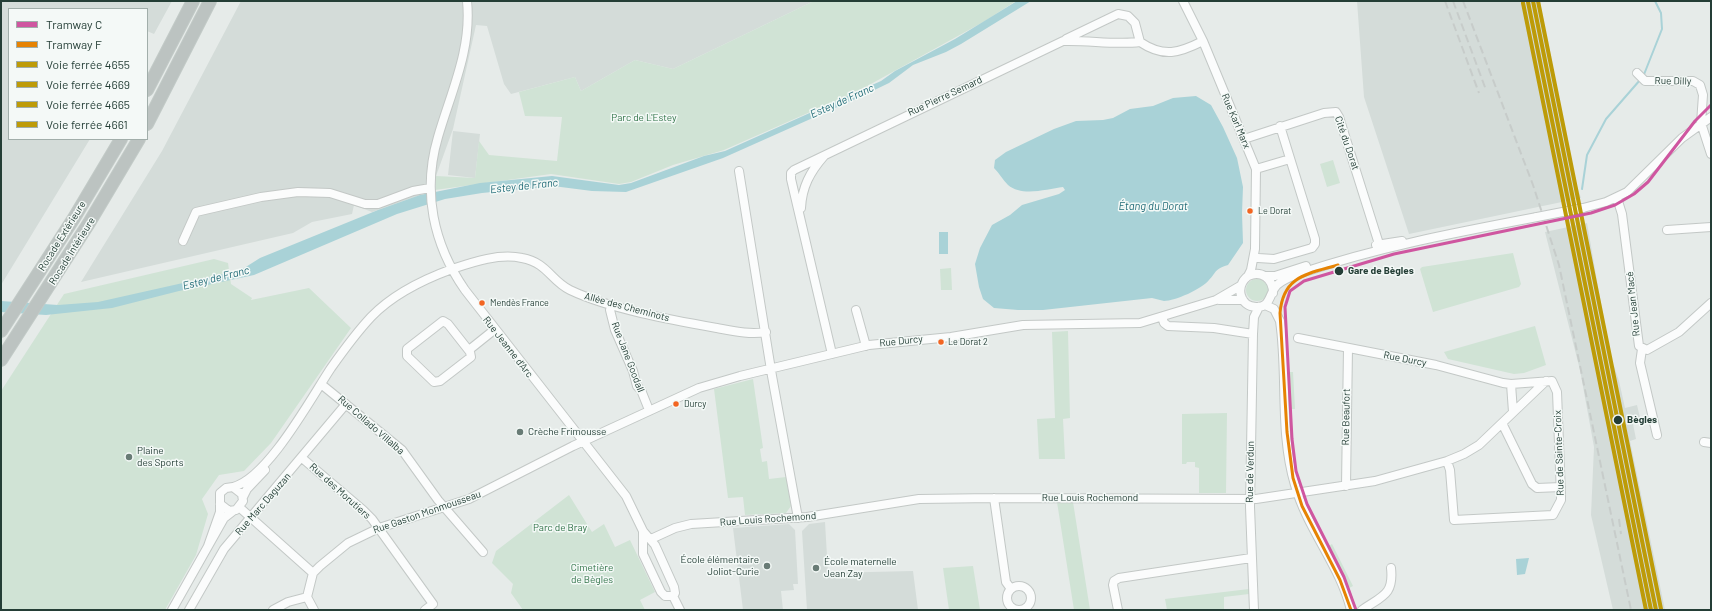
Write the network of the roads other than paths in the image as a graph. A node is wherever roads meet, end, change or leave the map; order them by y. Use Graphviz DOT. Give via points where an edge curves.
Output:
graph roads {
  1 [pos="467,1"];
  2 [pos="1183,1"];
  3 [pos="192,3"];
  4 [pos="209,5"];
  5 [pos="1063,41"];
  6 [pos="1202,41"];
  7 [pos="1140,42"];
  8 [pos="1640,76"];
  9 [pos="148,88"];
  10 [pos="1711,117"];
  11 [pos="148,122"];
  12 [pos="1701,124"];
  13 [pos="1280,126"];
  14 [pos="1244,138"];
  15 [pos="120,140"];
  16 [pos="138,140"];
  17 [pos="828,152"];
  18 [pos="1711,154"];
  19 [pos="1290,159"];
  20 [pos="1256,169"];
  21 [pos="739,171"];
  22 [pos="430,190"];
  23 [pos="1617,198"];
  24 [pos="801,217"];
  25 [pos="1711,227"];
  26 [pos="1667,230"];
  27 [pos="182,241"];
  28 [pos="1415,241"];
  29 [pos="1379,244"];
  30 [pos="1255,249"];
  31 [pos="1258,258"];
  32 [pos="452,269"];
  33 [pos="1248,276"];
  34 [pos="1264,276"];
  35 [pos="1240,286"];
  36 [pos="1273,293"];
  37 [pos="1216,300"];
  38 [pos="1243,300"];
  39 [pos="1711,303"];
  40 [pos="612,304"];
  41 [pos="1262,306"];
  42 [pos="856,310"];
  43 [pos="1162,316"];
  44 [pos="3,327"];
  45 [pos="494,330"];
  46 [pos="766,332"];
  47 [pos="1253,334"];
  48 [pos="1298,338"];
  49 [pos="866,346"];
  50 [pos="1348,348"];
  51 [pos="1642,349"];
  52 [pos="469,350"];
  53 [pos="832,354"];
  54 [pos="1,360"];
  55 [pos="771,368"];
  56 [pos="1546,381"];
  57 [pos="1511,384"];
  58 [pos="323,385"];
  59 [pos="346,404"];
  60 [pos="649,410"];
  61 [pos="1513,412"];
  62 [pos="1502,423"];
  63 [pos="1657,435"];
  64 [pos="583,442"];
  65 [pos="302,458"];
  66 [pos="1447,461"];
  67 [pos="1346,486"];
  68 [pos="233,487"];
  69 [pos="1561,487"];
  70 [pos="1297,492"];
  71 [pos="243,497"];
  72 [pos="994,498"];
  73 [pos="1250,499"];
  74 [pos="220,504"];
  75 [pos="446,507"];
  76 [pos="236,509"];
  77 [pos="251,518"];
  78 [pos="798,518"];
  79 [pos="379,528"];
  80 [pos="643,531"];
  81 [pos="651,539"];
  82 [pos="208,546"];
  83 [pos="483,552"];
  84 [pos="1251,558"];
  85 [pos="1392,568"];
  86 [pos="312,573"];
  87 [pos="1011,589"];
  88 [pos="673,596"];
  89 [pos="307,597"];
  90 [pos="172,610"];
  91 [pos="189,610"];
  92 [pos="273,610"];
  93 [pos="314,610"];
  94 [pos="424,610"];
  95 [pos="680,610"];
  96 [pos="1118,610"];
  97 [pos="1254,610"];
  98 [pos="1351,610"];
  99 [pos="1362,610"];
  1 -- 22 [label="street, Rue Jeanne d'Arc" via="465,50 434,151"];
  2 -- 6 [label="street, Rue Karl Marx"];
  3 -- 9 [label="highway"];
  4 -- 11 [label="highway"];
  5 -- 7 [label="street, Rue Pierre Semard" via="1086,40 1121,44"];
  5 -- 7 [label="street, Rue Pierre Semard" via="1118,14 1128,16 1135,23"];
  5 -- 17 [label="street, Rue Pierre Semard"];
  6 -- 7 [label="street" via="1188,48 1162,52 1151,50"];
  6 -- 14 [label="street, Rue Karl Marx"];
  8 -- 12 [label="street, Rue Dilly" via="1700,84 1703,95"];
  10 -- 12 [label="street"];
  12 -- 18 [label="street, Rue Dilly"];
  12 -- 23 [label="street" via="1636,185"];
  13 -- 14 [label="street, Cité du Dorat"];
  13 -- 19 [label="street"];
  13 -- 29 [label="street, Cité du Dorat" via="1336,112"];
  14 -- 20 [label="street, Rue Karl Marx"];
  15 -- 44 [label="highway, Rocade Extérieure" via="74,218"];
  16 -- 54 [label="highway, Rocade Intérieure" via="89,223"];
  17 -- 24 [label="street, Rue Pierre Semard" via="807,180"];
  17 -- 24 [label="street, Rue Pierre Semard" via="791,173"];
  19 -- 20 [label="street"];
  19 -- 31 [label="street" via="1315,244 1312,248 1274,259"];
  20 -- 30 [label="street, Rue Karl Marx"];
  21 -- 46 [label="street"];
  22 -- 27 [label="street" via="420,189 372,205 325,192 286,193 241,201 196,212"];
  22 -- 32 [label="street, Rue Jeanne d'Arc" via="430,205 436,230"];
  23 -- 28 [label="street, bridge" via="1583,208"];
  23 -- 51 [label="street, Rue Jean Macé" via="1622,214 1637,343"];
  24 -- 53 [label="street, Rue Pierre Semard"];
  25 -- 26 [label="street"];
  28 -- 29 [label="street"];
  28 -- 36 [label="street" via="1302,273 1279,284"];
  29 -- 34 [label="street" via="1275,276"];
  30 -- 31 [label="street, Rue Karl Marx"];
  30 -- 33 [label="street, Rue Karl Marx"];
  31 -- 34 [label="street, Rue Karl Marx"];
  32 -- 40 [label="street, Allée des Cheminots" via="492,258 521,258 545,268 564,287"];
  32 -- 45 [label="street, Rue Jeanne d'Arc"];
  32 -- 58 [label="street, Allée des Cheminots" via="394,297 367,322"];
  33 -- 34 [label="street"];
  33 -- 35 [label="street"];
  34 -- 36 [label="street" via="1272,283"];
  35 -- 37 [label="street"];
  35 -- 38 [label="street"];
  36 -- 41 [label="street" via="1270,300"];
  37 -- 38 [label="street"];
  37 -- 43 [label="street, Rue Durcy"];
  38 -- 41 [label="street" via="1249,306"];
  39 -- 51 [label="street, Rue Jean Macé" via="1679,332 1650,348"];
  40 -- 46 [label="street, Allée des Cheminots" via="690,324 739,332"];
  40 -- 60 [label="street, Rue Jane Goodall" via="610,310 615,330"];
  41 -- 47 [label="street, Rue de Verdun" via="1254,317"];
  41 -- 70 [label="street" via="1271,306 1277,313 1281,327 1288,454"];
  42 -- 49 [label="street"];
  43 -- 47 [label="street" via="1168,326 1214,328"];
  43 -- 49 [label="street, Rue Durcy" via="1132,323 1010,326 951,337"];
  45 -- 52 [label="street"];
  45 -- 64 [label="street, Rue Jeanne d'Arc"];
  46 -- 55 [label="street"];
  47 -- 73 [label="street, Rue de Verdun"];
  48 -- 50 [label="street, Rue Durcy"];
  49 -- 53 [label="street, Rue Durcy"];
  50 -- 57 [label="street, Rue Durcy" via="1436,365"];
  50 -- 67 [label="street, Rue Beaufort"];
  51 -- 63 [label="street" via="1640,363"];
  52 -- 52 [label="street" via="443,321 407,349 406,353 432,381 437,383 469,359"];
  53 -- 55 [label="street, Rue Durcy"];
  55 -- 60 [label="street, Rue Durcy" via="718,382"];
  55 -- 78 [label="street"];
  56 -- 57 [label="street, Rue Durcy"];
  56 -- 61 [label="street, Rue Louis Rochemond"];
  56 -- 69 [label="street, Rue de Sainte-Croix" via="1552,381 1557,392"];
  57 -- 61 [label="street"];
  58 -- 59 [label="street, Rue Collado Villalba"];
  58 -- 68 [label="street" via="275,452 248,479"];
  58 -- 71 [label="street" via="280,453"];
  59 -- 65 [label="street, Rue Marc Daguzan"];
  59 -- 75 [label="street, Rue Collado Villalba" via="402,450 438,500"];
  60 -- 64 [label="street, Rue Durcy"];
  61 -- 62 [label="street, Rue Louis Rochemond"];
  62 -- 66 [label="street, Rue Louis Rochemond" via="1479,445"];
  62 -- 69 [label="street" via="1532,484 1537,488"];
  64 -- 75 [label="street, Rue Gaston Monmousseau" via="480,494"];
  64 -- 80 [label="street, Rue Jeanne d'Arc" via="626,496"];
  65 -- 77 [label="street, Rue Marc Daguzan"];
  65 -- 79 [label="street, Rue des Morutiers" via="363,510"];
  66 -- 67 [label="street, Rue Louis Rochemond" via="1375,481"];
  66 -- 69 [label="street, Rue de Sainte-Croix" via="1454,520 1550,516 1556,513 1561,500"];
  67 -- 70 [label="street, Rue Louis Rochemond"];
  68 -- 71 [label="street" via="240,491"];
  68 -- 74 [label="street" via="222,490"];
  70 -- 73 [label="street, Rue Louis Rochemond"];
  70 -- 98 [label="street" via="1337,574"];
  71 -- 76 [label="street"];
  72 -- 73 [label="street, Rue Louis Rochemond"];
  72 -- 78 [label="street, Rue Louis Rochemond" via="919,499"];
  72 -- 87 [label="street" via="1006,582"];
  73 -- 84 [label="street, Rue de Verdun"];
  74 -- 76 [label="street" via="225,510"];
  74 -- 82 [label="street" via="219,516"];
  75 -- 79 [label="street, Rue Gaston Monmousseau"];
  75 -- 83 [label="street, Rue Collado Villalba"];
  76 -- 77 [label="street"];
  76 -- 82 [label="street" via="224,518"];
  77 -- 86 [label="street"];
  77 -- 91 [label="street, Rue Marc Daguzan" via="221,553"];
  78 -- 81 [label="street, Rue Louis Rochemond" via="691,524 674,528"];
  79 -- 86 [label="street, Rue Gaston Monmousseau" via="348,543"];
  79 -- 94 [label="street, Rue des Morutiers" via="433,604"];
  80 -- 81 [label="street, Rue Jeanne d'Arc"];
  80 -- 88 [label="street, Rue Jeanne d'Arc" via="644,554 661,592 666,596"];
  81 -- 88 [label="street, Rue Jeanne d'Arc" via="674,587"];
  82 -- 90 [label="street"];
  84 -- 96 [label="street" via="1119,578 1114,580 1113,585"];
  84 -- 97 [label="street, Rue de Verdun"];
  85 -- 99 [label="street" via="1392,585 1389,591"];
  86 -- 89 [label="street"];
  88 -- 95 [label="street, Rue Jeanne d'Arc"];
  89 -- 92 [label="street" via="288,602"];
  89 -- 93 [label="street"];
}
